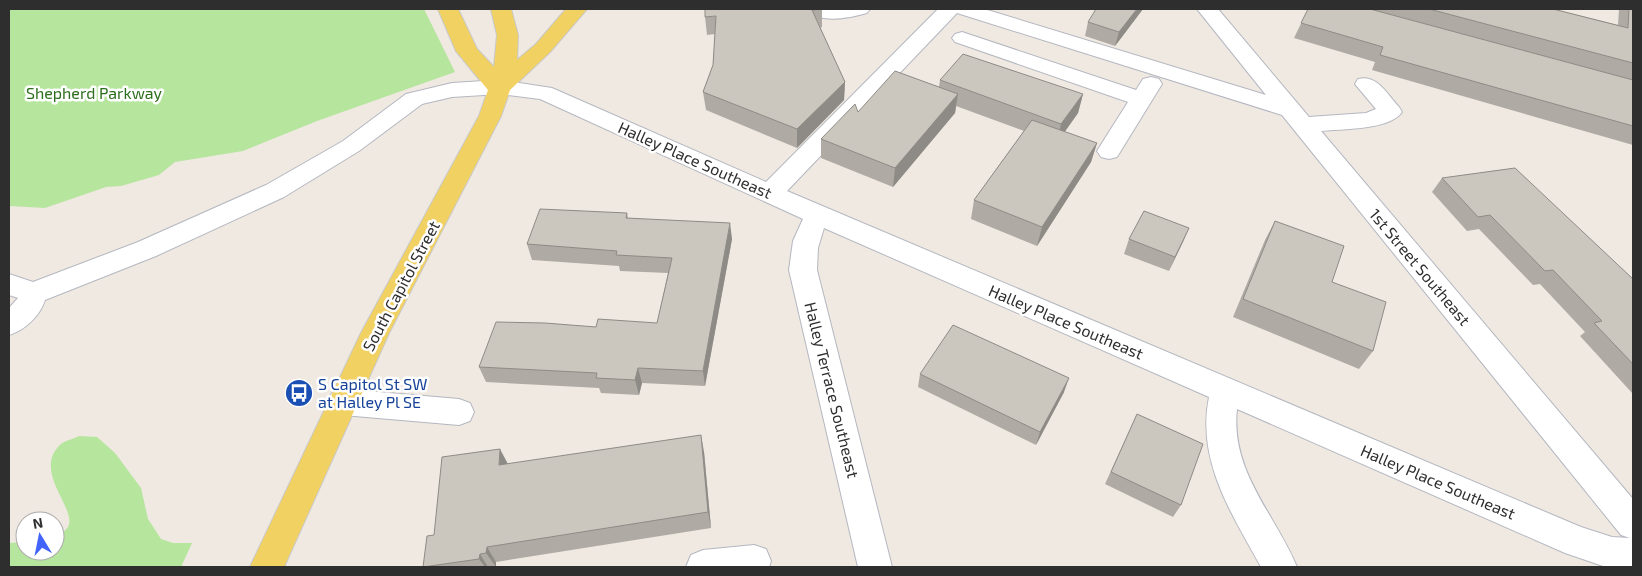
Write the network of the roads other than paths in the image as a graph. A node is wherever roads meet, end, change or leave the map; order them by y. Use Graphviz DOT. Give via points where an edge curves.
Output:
graph roads {
  1 [pos="448,9"];
  2 [pos="501,9"];
  3 [pos="577,9"];
  4 [pos="860,9"];
  5 [pos="950,9"];
  6 [pos="964,9"];
  7 [pos="1207,9"];
  8 [pos="826,13"];
  9 [pos="962,38"];
  10 [pos="1160,70"];
  11 [pos="1366,84"];
  12 [pos="500,87"];
  13 [pos="1141,99"];
  14 [pos="1297,118"];
  15 [pos="1109,151"];
  16 [pos="770,193"];
  17 [pos="818,215"];
  18 [pos="21,289"];
  19 [pos="9,324"];
  20 [pos="1225,390"];
  21 [pos="343,402"];
  22 [pos="459,412"];
  23 [pos="1633,524"];
  24 [pos="1633,555"];
  25 [pos="754,561"];
  26 [pos="267,567"];
  27 [pos="703,567"];
  28 [pos="875,567"];
  29 [pos="1280,567"];
  1 -- 12 [label="main road" via="467,51"];
  2 -- 12 [label="main road, South Capitol Street" via="508,23 508,38"];
  3 -- 12 [label="main road" via="543,48"];
  4 -- 8 [label="street"];
  5 -- 16 [label="street"];
  6 -- 10 [label="street"];
  7 -- 14 [label="street, 1st Street Southeast"];
  9 -- 13 [label="street"];
  10 -- 13 [label="street"];
  10 -- 14 [label="street"];
  11 -- 14 [label="street" via="1391,112 1369,120"];
  12 -- 16 [label="street, Halley Place Southeast" via="544,93 562,100"];
  12 -- 18 [label="street, Halley Place Southeast" via="452,90 414,99 351,146 275,191 147,249"];
  12 -- 21 [label="main road, South Capitol Street" via="484,131 388,306"];
  13 -- 15 [label="street"];
  14 -- 23 [label="street, 1st Street Southeast"];
  16 -- 17 [label="street, Halley Place Southeast"];
  17 -- 20 [label="street, Halley Place Southeast"];
  17 -- 28 [label="street, Halley Terrace Southeast" via="806,238 803,270"];
  18 -- 19 [label="street" via="29,306"];
  20 -- 24 [label="street, Halley Place Southeast" via="1577,542 1612,553"];
  20 -- 29 [label="street" via="1220,420 1225,460"];
  21 -- 22 [label="street"];
  21 -- 26 [label="main road, South Capitol Street"];
  25 -- 27 [label="street"];
}
